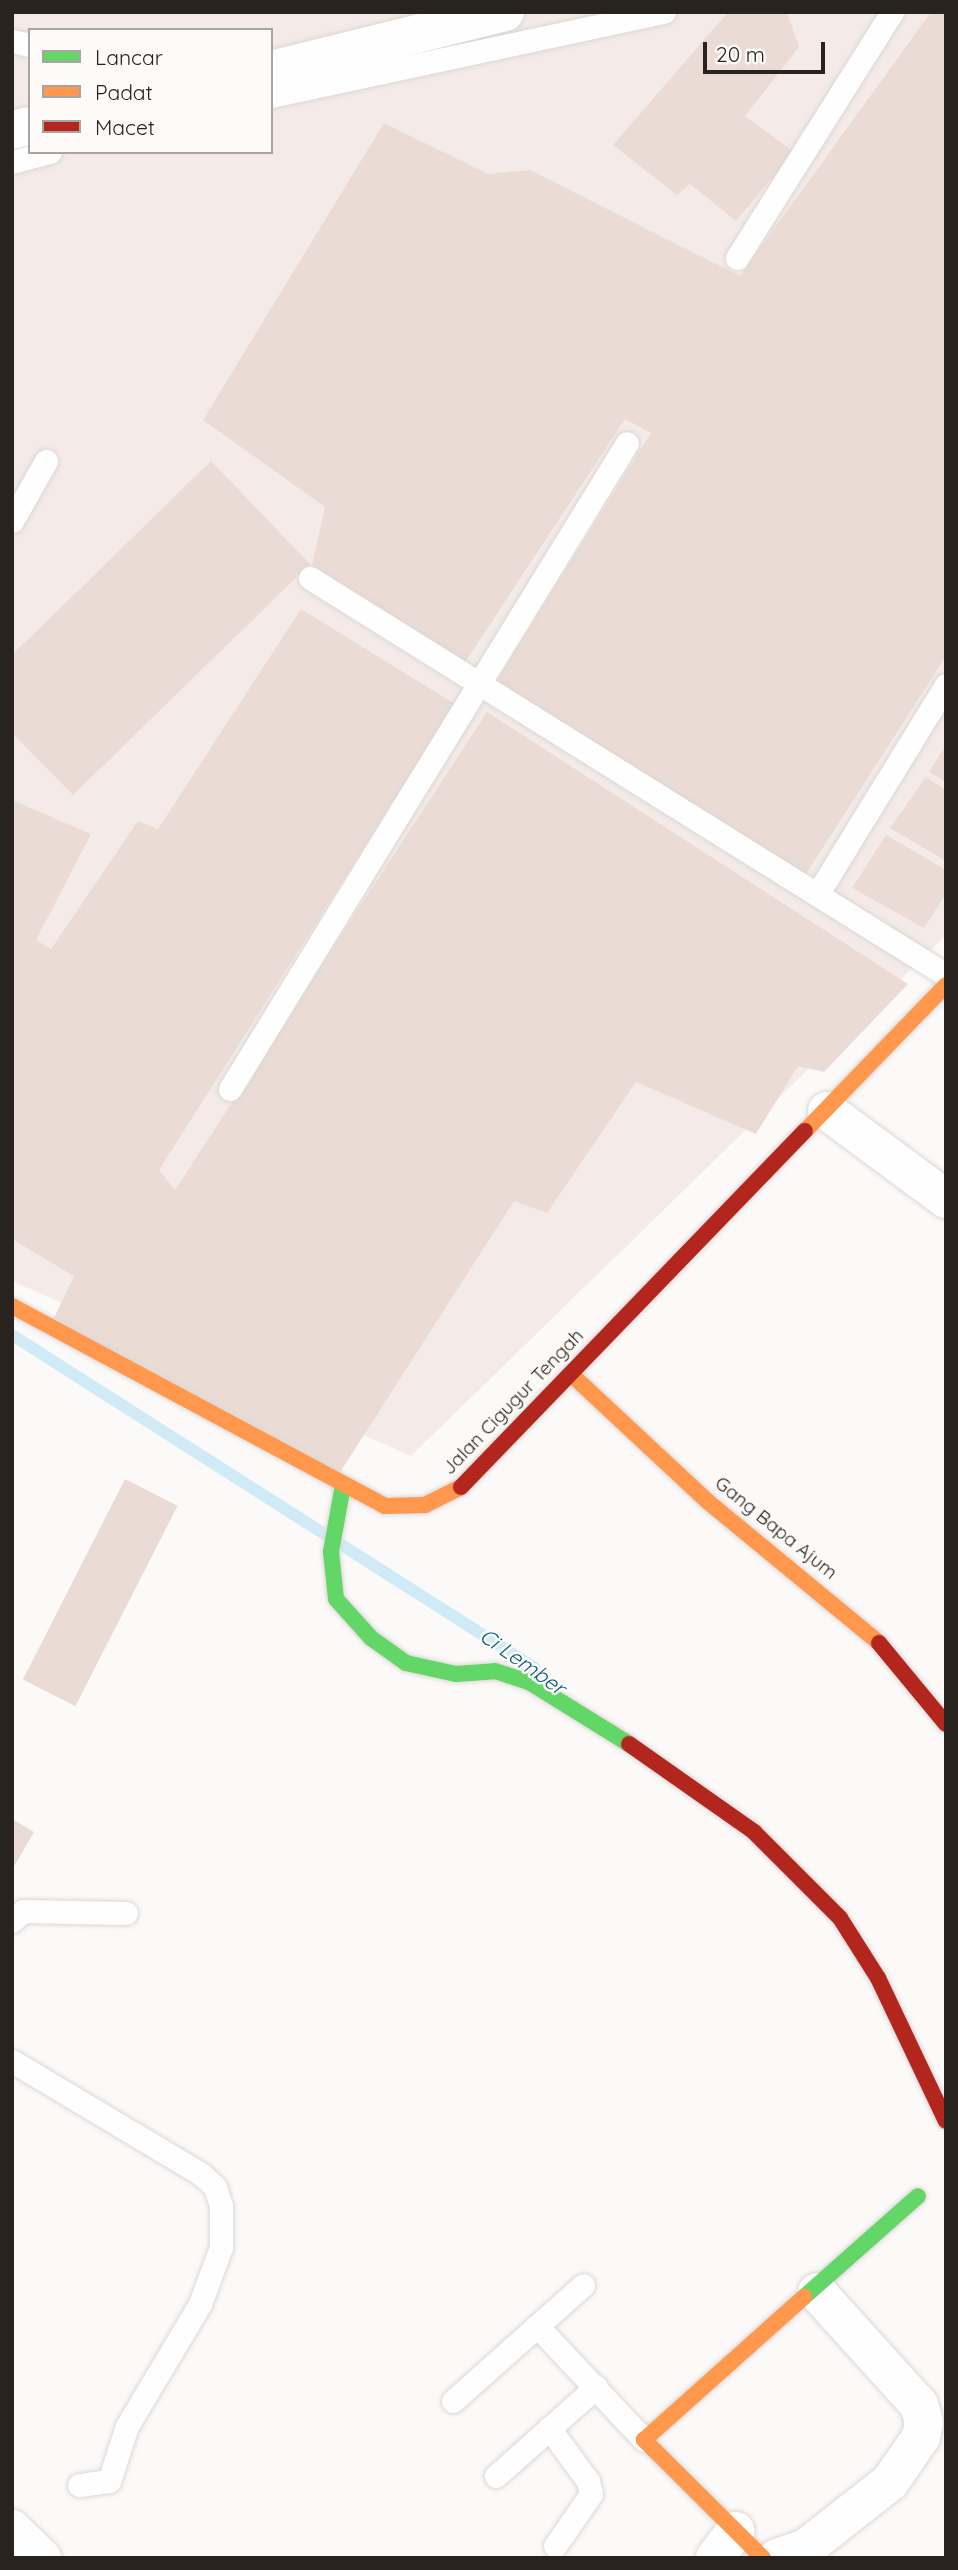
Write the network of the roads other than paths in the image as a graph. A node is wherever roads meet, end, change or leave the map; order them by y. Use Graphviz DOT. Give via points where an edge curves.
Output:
graph roads {
  1 [pos="505,12"];
  2 [pos="664,12"];
  3 [pos="892,12"];
  4 [pos="273,70"];
  5 [pos="273,96"];
  6 [pos="42,154"];
  7 [pos="12,162"];
  8 [pos="737,258"];
  9 [pos="628,443"];
  10 [pos="46,461"];
  11 [pos="12,521"];
  12 [pos="310,578"];
  13 [pos="482,684"];
  14 [pos="946,685"];
  15 [pos="818,893"];
  16 [pos="946,975"];
  17 [pos="946,985"];
  18 [pos="230,1089"];
  19 [pos="827,1111"];
  20 [pos="946,1199"];
  21 [pos="12,1306"];
  22 [pos="571,1374"];
  23 [pos="343,1485"];
  24 [pos="946,1724"];
  25 [pos="126,1913"];
  26 [pos="12,1920"];
  27 [pos="12,2061"];
  28 [pos="946,2121"];
  29 [pos="918,2196"];
  30 [pos="583,2285"];
  31 [pos="817,2292"];
  32 [pos="537,2326"];
  33 [pos="596,2387"];
  34 [pos="453,2401"];
  35 [pos="549,2428"];
  36 [pos="644,2440"];
  37 [pos="496,2476"];
  38 [pos="79,2484"];
  39 [pos="12,2529"];
  40 [pos="725,2544"];
  41 [pos="555,2546"];
  42 [pos="42,2558"];
  43 [pos="763,2558"];
  44 [pos="777,2558"];
  1 -- 4 [label="street"];
  2 -- 5 [label="lane"];
  3 -- 8 [label="lane"];
  6 -- 7 [label="lane"];
  9 -- 13 [label="lane"];
  10 -- 11 [label="lane"];
  12 -- 13 [label="lane"];
  13 -- 15 [label="lane"];
  13 -- 18 [label="lane"];
  14 -- 15 [label="lane"];
  15 -- 16 [label="lane"];
  17 -- 19 [label="street, Jalan Cigugur Tengah"];
  19 -- 20 [label="street"];
  19 -- 22 [label="street, Jalan Cigugur Tengah"];
  21 -- 23 [label="street, Jalan Cigugur Tengah"];
  22 -- 23 [label="street, Jalan Cigugur Tengah" via="456,1492 425,1505 384,1506"];
  22 -- 24 [label="street, Gang Bapa Ajum" via="707,1500 867,1628"];
  23 -- 28 [label="street" via="331,1552 336,1599 371,1638 407,1663 456,1674 495,1671 528,1682 668,1769 754,1832 840,1918 878,1978"];
  25 -- 26 [label="lane" via="23,1911"];
  27 -- 38 [label="lane" via="201,2174 215,2187 222,2206 221,2247 200,2304 127,2426 109,2481"];
  29 -- 31 [label="street"];
  30 -- 32 [label="lane"];
  31 -- 36 [label="street"];
  31 -- 44 [label="street" via="919,2405 924,2422 921,2437 890,2482 806,2548"];
  32 -- 33 [label="lane"];
  32 -- 34 [label="lane"];
  33 -- 35 [label="lane"];
  33 -- 36 [label="lane"];
  35 -- 37 [label="lane"];
  35 -- 41 [label="lane" via="588,2480 591,2494"];
  36 -- 40 [label="street"];
  39 -- 42 [label="street"];
  40 -- 43 [label="street"];
}
